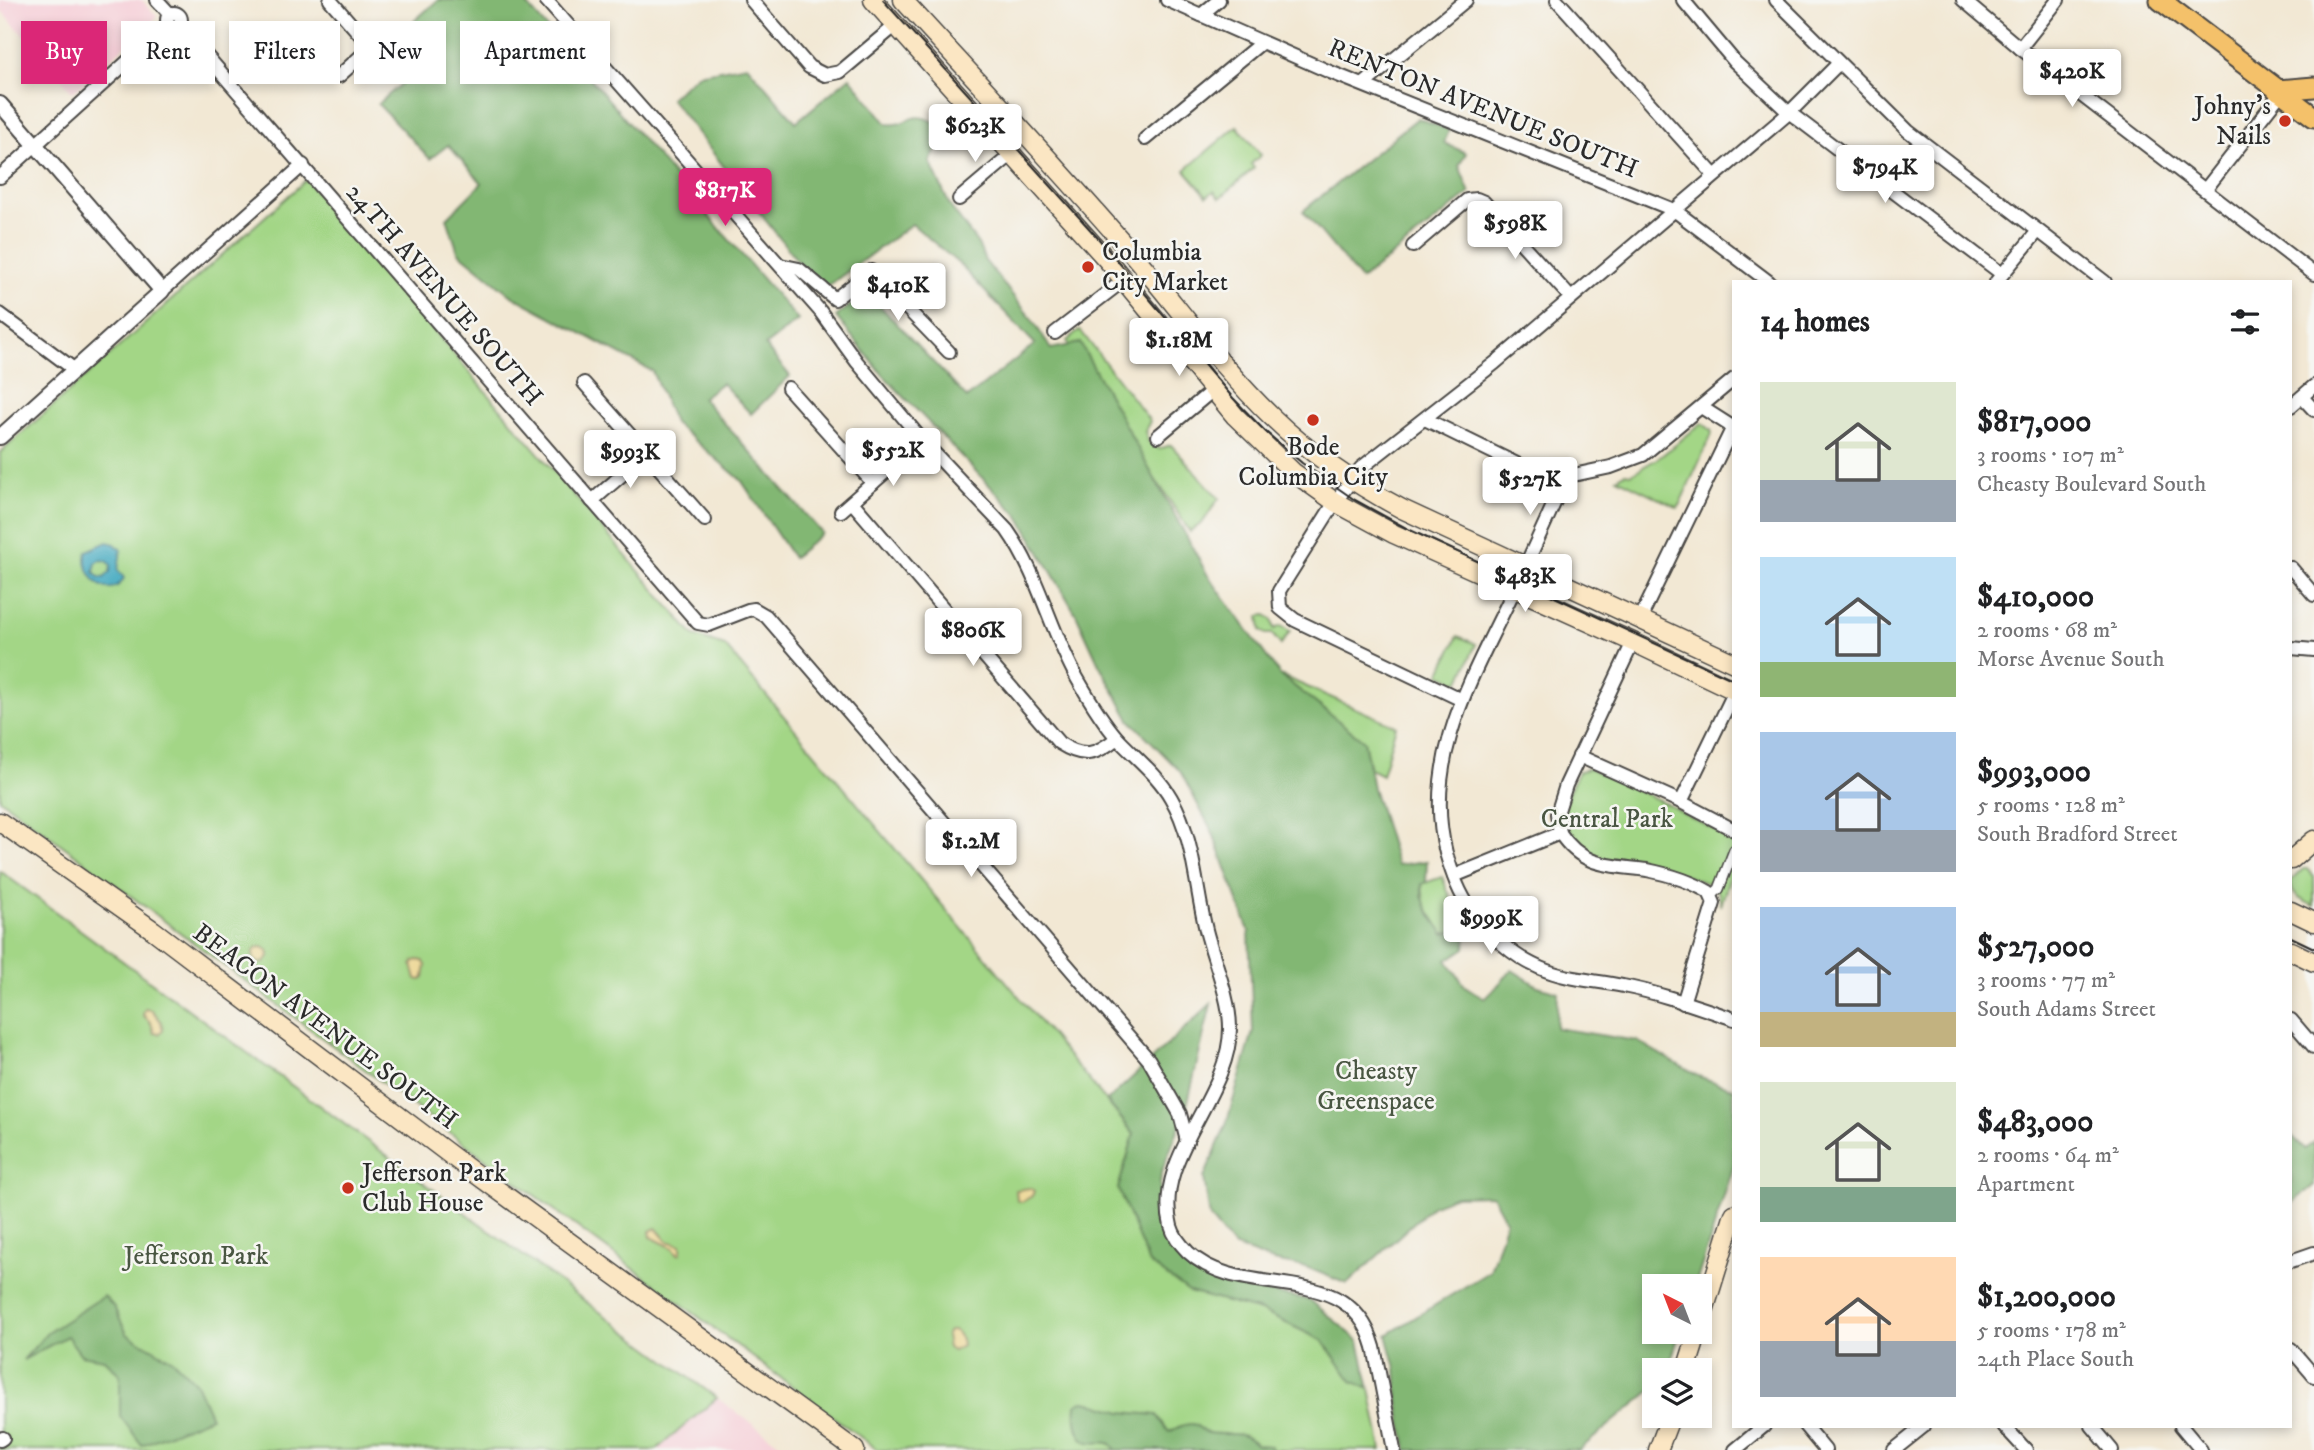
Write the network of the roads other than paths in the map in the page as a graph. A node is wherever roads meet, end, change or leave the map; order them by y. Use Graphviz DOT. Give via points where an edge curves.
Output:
graph roads {
  1 [pos="157,0"];
  2 [pos="330,0"];
  3 [pos="546,0"];
  4 [pos="751,0"];
  5 [pos="873,0"];
  6 [pos="903,0"];
  7 [pos="1167,0"];
  8 [pos="1219,0"];
  9 [pos="1466,0"];
  10 [pos="1557,0"];
  11 [pos="1683,0"];
  12 [pos="1776,0"];
  13 [pos="1963,0"];
  14 [pos="2058,0"];
  15 [pos="2160,0"];
  16 [pos="1201,15"];
  17 [pos="172,21"];
  18 [pos="896,25"];
  19 [pos="1261,43"];
  20 [pos="2020,48"];
  21 [pos="1838,64"];
  22 [pos="121,68"];
  23 [pos="215,68"];
  24 [pos="340,75"];
  25 [pos="1364,85"];
  26 [pos="2314,87"];
  27 [pos="2279,91"];
  28 [pos="0,104"];
  29 [pos="2312,111"];
  30 [pos="1790,112"];
  31 [pos="1145,139"];
  32 [pos="36,145"];
  33 [pos="1012,154"];
  34 [pos="303,165"];
  35 [pos="1714,175"];
  36 [pos="0,177"];
  37 [pos="2206,190"];
  38 [pos="959,199"];
  39 [pos="1674,210"];
  40 [pos="2038,231"];
  41 [pos="1413,246"];
  42 [pos="780,265"];
  43 [pos="2314,274"];
  44 [pos="1999,278"];
  45 [pos="1124,280"];
  46 [pos="1766,280"];
  47 [pos="2102,280"];
  48 [pos="162,291"];
  49 [pos="1571,298"];
  50 [pos="0,314"];
  51 [pos="1055,333"];
  52 [pos="949,352"];
  53 [pos="75,370"];
  54 [pos="1732,381"];
  55 [pos="584,383"];
  56 [pos="2314,386"];
  57 [pos="789,388"];
  58 [pos="1213,390"];
  59 [pos="2302,397"];
  60 [pos="2292,405"];
  61 [pos="1701,407"];
  62 [pos="2314,410"];
  63 [pos="1425,419"];
  64 [pos="1732,426"];
  65 [pos="1732,431"];
  66 [pos="1158,436"];
  67 [pos="0,437"];
  68 [pos="922,440"];
  69 [pos="646,454"];
  70 [pos="1564,477"];
  71 [pos="1352,480"];
  72 [pos="873,483"];
  73 [pos="592,501"];
  74 [pos="852,502"];
  75 [pos="1335,502"];
  76 [pos="842,511"];
  77 [pos="705,520"];
  78 [pos="1525,567"];
  79 [pos="2292,569"];
  80 [pos="1515,588"];
  81 [pos="2314,595"];
  82 [pos="1640,619"];
  83 [pos="1633,642"];
  84 [pos="2292,648"];
  85 [pos="2314,650"];
  86 [pos="1732,662"];
  87 [pos="1732,691"];
  88 [pos="1732,696"];
  89 [pos="1462,700"];
  90 [pos="1117,738"];
  91 [pos="1579,756"];
  92 [pos="1681,802"];
  93 [pos="0,822"];
  94 [pos="1732,829"];
  95 [pos="1560,833"];
  96 [pos="2311,849"];
  97 [pos="1732,855"];
  98 [pos="2292,859"];
  99 [pos="1454,876"];
  100 [pos="1711,896"];
  101 [pos="2292,911"];
  102 [pos="2314,922"];
  103 [pos="2292,951"];
  104 [pos="2314,962"];
  105 [pos="1683,1003"];
  106 [pos="1732,1018"];
  107 [pos="2292,1021"];
  108 [pos="2314,1047"];
  109 [pos="1187,1141"];
  110 [pos="1732,1220"];
  111 [pos="2314,1252"];
  112 [pos="2292,1261"];
  113 [pos="1712,1284"];
  114 [pos="2292,1350"];
  115 [pos="2314,1376"];
  116 [pos="1666,1428"];
  117 [pos="1762,1428"];
  118 [pos="1807,1428"];
  119 [pos="1922,1428"];
  120 [pos="2006,1428"];
  121 [pos="2094,1428"];
  122 [pos="2183,1428"];
  123 [pos="855,1450"];
  124 [pos="1394,1450"];
  125 [pos="1658,1450"];
  126 [pos="1735,1450"];
  127 [pos="1825,1450"];
  128 [pos="1895,1450"];
  129 [pos="2025,1450"];
  130 [pos="2112,1450"];
  131 [pos="2202,1450"];
  1 -- 17 [label="street, 24TH AVENUE SOUTH"];
  2 -- 24 [label="street" via="370,47"];
  3 -- 42 [label="street"];
  4 -- 18 [label="street" via="809,67 825,75 840,72"];
  5 -- 18 [label="main road"];
  6 -- 71 [label="main road" via="1105,223 1256,401 1296,439"];
  7 -- 16 [label="street, RENTON AVENUE SOUTH"];
  8 -- 16 [label="street"];
  9 -- 25 [label="street"];
  10 -- 35 [label="street"];
  11 -- 30 [label="street" via="1735,62"];
  12 -- 21 [label="street"];
  13 -- 20 [label="street"];
  14 -- 20 [label="street"];
  15 -- 27 [label="main road"];
  16 -- 19 [label="street, RENTON AVENUE SOUTH"];
  18 -- 33 [label="main road"];
  19 -- 25 [label="street, RENTON AVENUE SOUTH"];
  19 -- 31 [label="street"];
  20 -- 37 [label="street"];
  21 -- 30 [label="street"];
  21 -- 40 [label="street" via="1908,131"];
  22 -- 32 [label="street"];
  23 -- 34 [label="street, 24TH AVENUE SOUTH"];
  25 -- 39 [label="street, RENTON AVENUE SOUTH"];
  26 -- 27 [label="main road"];
  27 -- 29 [label="main road"];
  27 -- 37 [label="street"];
  28 -- 32 [label="street"];
  30 -- 35 [label="street"];
  30 -- 44 [label="street"];
  32 -- 36 [label="street"];
  32 -- 48 [label="street"];
  33 -- 38 [label="street"];
  33 -- 45 [label="main road"];
  34 -- 48 [label="street"];
  34 -- 73 [label="street, 24TH AVENUE SOUTH"];
  35 -- 39 [label="street"];
  37 -- 43 [label="street"];
  39 -- 46 [label="street, RENTON AVENUE SOUTH"];
  39 -- 49 [label="street"];
  40 -- 44 [label="street"];
  40 -- 47 [label="street"];
  41 -- 49 [label="street" via="1467,200 1477,199"];
  42 -- 52 [label="street" via="799,269 835,299 871,271"];
  42 -- 68 [label="street"];
  45 -- 51 [label="street"];
  45 -- 58 [label="main road"];
  48 -- 53 [label="street"];
  49 -- 63 [label="street"];
  50 -- 53 [label="street"];
  53 -- 67 [label="street"];
  54 -- 61 [label="street"];
  55 -- 69 [label="street"];
  56 -- 59 [label="street"];
  57 -- 72 [label="street"];
  58 -- 66 [label="street"];
  58 -- 75 [label="main road" via="1256,439"];
  59 -- 60 [label="street"];
  59 -- 62 [label="street"];
  61 -- 64 [label="street"];
  61 -- 70 [label="street" via="1643,455"];
  63 -- 70 [label="street" via="1535,473"];
  63 -- 71 [label="street"];
  65 -- 82 [label="street"];
  68 -- 72 [label="street"];
  68 -- 90 [label="street" via="1019,547 1070,665"];
  69 -- 73 [label="street"];
  69 -- 77 [label="street"];
  70 -- 78 [label="street"];
  71 -- 75 [label="street"];
  71 -- 78 [label="main road"];
  72 -- 74 [label="street"];
  73 -- 109 [label="street, 24TH AVENUE SOUTH" via="698,623 748,610 765,616 1149,1060 1180,1114"];
  74 -- 76 [label="street"];
  74 -- 90 [label="street" via="1059,743 1086,754"];
  75 -- 80 [label="main road"];
  75 -- 89 [label="street" via="1279,591 1280,608"];
  78 -- 82 [label="main road"];
  79 -- 81 [label="street"];
  80 -- 83 [label="main road"];
  80 -- 89 [label="street"];
  82 -- 86 [label="main road"];
  83 -- 87 [label="main road"];
  83 -- 91 [label="street"];
  84 -- 85 [label="street"];
  88 -- 92 [label="street"];
  89 -- 99 [label="street" via="1444,754 1439,804"];
  90 -- 109 [label="street" via="1159,781 1177,809 1227,1008 1230,1027 1222,1069"];
  91 -- 92 [label="street"];
  91 -- 95 [label="street" via="1559,803"];
  92 -- 94 [label="street"];
  93 -- 123 [label="main road, BEACON AVENUE SOUTH" via="153,930 469,1169"];
  95 -- 99 [label="street"];
  95 -- 100 [label="street" via="1569,846 1594,863 1665,875 1707,890"];
  96 -- 98 [label="main road"];
  97 -- 100 [label="street" via="1719,889"];
  99 -- 105 [label="street" via="1468,905 1492,935 1528,962 1566,977 1623,986"];
  100 -- 105 [label="street" via="1714,903"];
  101 -- 102 [label="main road"];
  103 -- 104 [label="main road"];
  105 -- 106 [label="street"];
  107 -- 108 [label="street"];
  109 -- 124 [label="street" via="1169,1196 1171,1227 1177,1239 1196,1260 1223,1274 1316,1290 1356,1312 1370,1334"];
  110 -- 113 [label="main road"];
  111 -- 112 [label="street"];
  114 -- 115 [label="street"];
  116 -- 125 [label="main road"];
  117 -- 126 [label="street"];
  118 -- 127 [label="street"];
  119 -- 128 [label="street"];
  120 -- 129 [label="street"];
  121 -- 130 [label="street"];
  122 -- 131 [label="street"];
}
